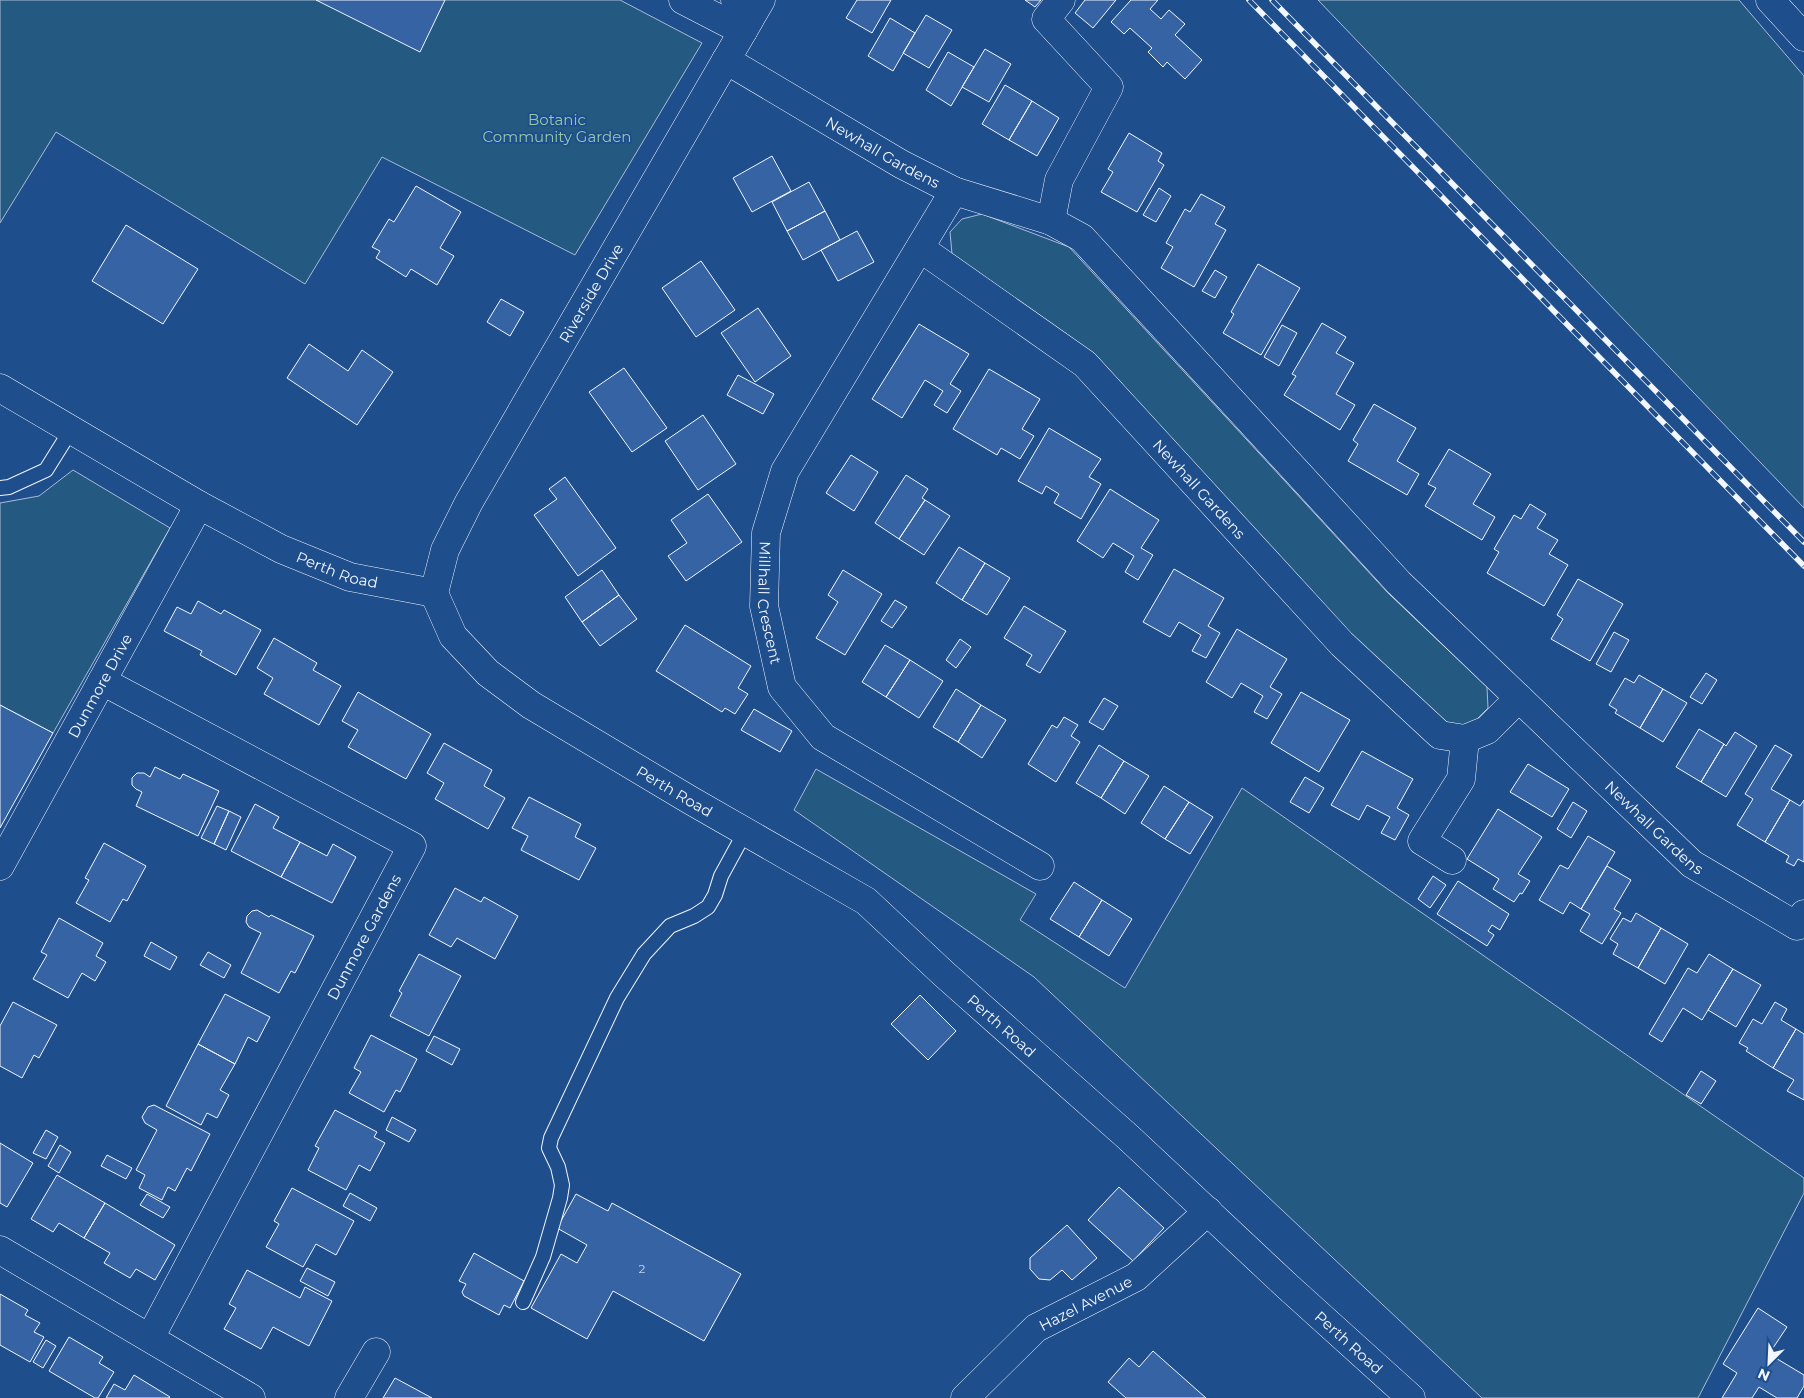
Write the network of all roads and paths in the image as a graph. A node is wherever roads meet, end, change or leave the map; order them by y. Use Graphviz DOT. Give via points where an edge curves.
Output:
graph roads {
  1 [pos="683,0"];
  2 [pos="735,0"];
  3 [pos="761,0"];
  4 [pos="1061,0"];
  5 [pos="1770,0"];
  6 [pos="743,31"];
  7 [pos="1804,37"];
  8 [pos="726,60"];
  9 [pos="954,191"];
  10 [pos="1051,221"];
  11 [pos="920,248"];
  12 [pos="0,388"];
  13 [pos="71,430"];
  14 [pos="0,488"];
  15 [pos="199,505"];
  16 [pos="434,593"];
  17 [pos="102,681"];
  18 [pos="1519,698"];
  19 [pos="1465,739"];
  20 [pos="745,832"];
  21 [pos="1452,860"];
  22 [pos="0,866"];
  23 [pos="1040,866"];
  24 [pos="1804,914"];
  25 [pos="1208,1211"];
  26 [pos="0,1250"];
  27 [pos="523,1302"];
  28 [pos="150,1338"];
  29 [pos="376,1352"];
  30 [pos="251,1398"];
  31 [pos="349,1398"];
  32 [pos="965,1398"];
  33 [pos="1411,1398"];
  1 -- 6 [label="street"];
  2 -- 6 [label="street"];
  3 -- 6 [label="street, Riverside Drive"];
  4 -- 10 [label="street" via="1046,19 1109,88 1059,180"];
  5 -- 7 [label="street"];
  6 -- 8 [label="street, Riverside Drive"];
  8 -- 9 [label="street, Newhall Gardens" via="901,164"];
  8 -- 16 [label="street, Riverside Drive" via="469,502 445,550"];
  9 -- 10 [label="street, Newhall Gardens"];
  9 -- 11 [label="street, Millhall Crescent"];
  10 -- 18 [label="street, Newhall Gardens" via="1082,238 1399,583"];
  11 -- 19 [label="street, Newhall Gardens" via="1085,364 1342,644 1440,735"];
  11 -- 23 [label="street, Millhall Crescent" via="785,471 766,533 764,606 782,687 823,736"];
  12 -- 13 [label="street, Perth Road"];
  13 -- 14 [label="lane" via="46,470"];
  13 -- 15 [label="street, Perth Road"];
  15 -- 16 [label="street, Perth Road" via="281,549 350,577"];
  15 -- 17 [label="street, Dunmore Drive"];
  16 -- 20 [label="street, Perth Road" via="453,636 488,673 531,705"];
  17 -- 22 [label="street, Dunmore Drive"];
  17 -- 28 [label="street, Dunmore Gardens" via="412,846"];
  18 -- 19 [label="street" via="1488,730"];
  18 -- 24 [label="street, Newhall Gardens" via="1692,864 1797,926"];
  19 -- 21 [label="street" via="1461,779 1422,841"];
  20 -- 25 [label="street, Perth Road" via="866,900"];
  20 -- 27 [label="lane" via="708,907 670,926 644,954 617,998 551,1138 549,1148 562,1185 560,1198 542,1257"];
  25 -- 32 [label="street, Hazel Avenue" via="1136,1277 1036,1328"];
  25 -- 33 [label="street, Perth Road"];
  26 -- 28 [label="street"];
  28 -- 30 [label="street"];
  29 -- 31 [label="street"];
}
